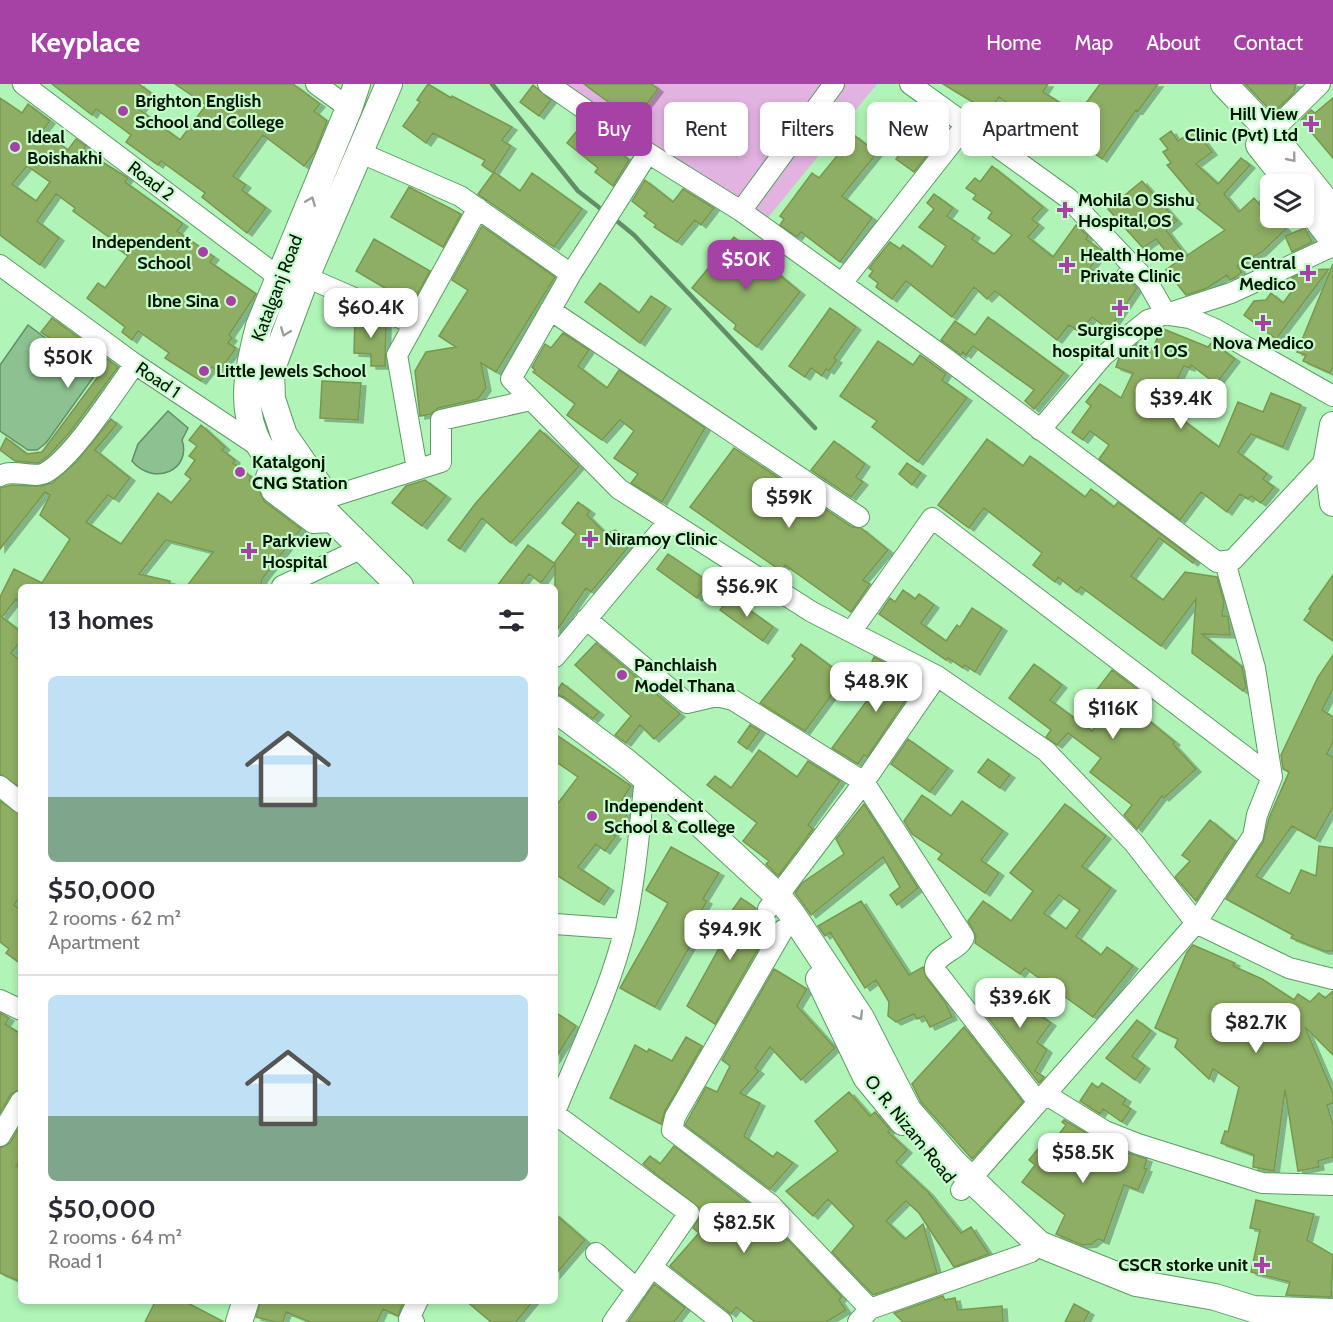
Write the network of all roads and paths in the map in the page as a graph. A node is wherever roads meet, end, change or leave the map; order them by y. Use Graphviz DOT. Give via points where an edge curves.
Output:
graph roads {
  1 [pos="23,84"];
  2 [pos="316,84"];
  3 [pos="357,84"];
  4 [pos="389,84"];
  5 [pos="548,84"];
  6 [pos="834,84"];
  7 [pos="910,84"];
  8 [pos="1320,84"];
  9 [pos="1216,86"];
  10 [pos="576,103"];
  11 [pos="349,108"];
  12 [pos="961,121"];
  13 [pos="961,131"];
  14 [pos="1265,139"];
  15 [pos="361,153"];
  16 [pos="652,155"];
  17 [pos="646,156"];
  18 [pos="1009,156"];
  19 [pos="1284,174"];
  20 [pos="478,208"];
  21 [pos="1333,210"];
  22 [pos="741,211"];
  23 [pos="1314,215"];
  24 [pos="1333,240"];
  25 [pos="1333,246"];
  26 [pos="3,274"];
  27 [pos="571,274"];
  28 [pos="295,283"];
  29 [pos="842,283"];
  30 [pos="550,310"];
  31 [pos="1166,314"];
  32 [pos="414,324"];
  33 [pos="135,364"];
  34 [pos="1333,396"];
  35 [pos="272,399"];
  36 [pos="246,400"];
  37 [pos="531,400"];
  38 [pos="1333,425"];
  39 [pos="1040,429"];
  40 [pos="267,454"];
  41 [pos="1327,459"];
  42 [pos="417,468"];
  43 [pos="0,476"];
  44 [pos="327,498"];
  45 [pos="1333,503"];
  46 [pos="859,517"];
  47 [pos="668,522"];
  48 [pos="360,549"];
  49 [pos="1224,562"];
  50 [pos="286,584"];
  51 [pos="398,584"];
  52 [pos="415,584"];
  53 [pos="586,620"];
  54 [pos="851,632"];
  55 [pos="558,653"];
  56 [pos="937,676"];
  57 [pos="558,711"];
  58 [pos="558,722"];
  59 [pos="1272,777"];
  60 [pos="864,782"];
  61 [pos="0,786"];
  62 [pos="644,787"];
  63 [pos="18,801"];
  64 [pos="773,903"];
  65 [pos="1196,923"];
  66 [pos="558,924"];
  67 [pos="624,929"];
  68 [pos="783,930"];
  69 [pos="1333,979"];
  70 [pos="0,1000"];
  71 [pos="18,1009"];
  72 [pos="1042,1098"];
  73 [pos="18,1106"];
  74 [pos="558,1106"];
  75 [pos="558,1115"];
  76 [pos="0,1136"];
  77 [pos="965,1185"];
  78 [pos="1333,1185"];
  79 [pos="1031,1252"];
  80 [pos="596,1253"];
  81 [pos="652,1267"];
  82 [pos="637,1289"];
  83 [pos="228,1304"];
  84 [pos="245,1304"];
  85 [pos="416,1304"];
  86 [pos="1333,1312"];
  87 [pos="694,1314"];
  88 [pos="864,1316"];
  89 [pos="223,1322"];
  90 [pos="239,1322"];
  91 [pos="414,1322"];
  92 [pos="613,1322"];
  93 [pos="722,1322"];
  94 [pos="1250,1322"];
  1 -- 28 [label="street, Road 2"];
  2 -- 11 [label="street"];
  3 -- 11 [label="main road, Katalganj Road"];
  4 -- 15 [label="main road, Katalganj Road"];
  5 -- 10 [label="street"];
  6 -- 22 [label="street"];
  7 -- 12 [label="street"];
  8 -- 14 [label="street"];
  9 -- 14 [label="main road"];
  28 -- 11 [label="main road, Katalganj Road, one-way"];
  13 -- 29 [label="street"];
  14 -- 19 [label="main road"];
  14 -- 21 [label="main road, one-way"];
  15 -- 20 [label="street" via="460,196"];
  15 -- 28 [label="main road, Katalganj Road"];
  16 -- 22 [label="street"];
  17 -- 27 [label="street"];
  18 -- 31 [label="street" via="1068,198 1147,281"];
  20 -- 27 [label="street"];
  20 -- 32 [label="street"];
  22 -- 29 [label="street"];
  23 -- 24 [label="main road"];
  25 -- 31 [label="street" via="1231,293"];
  26 -- 33 [label="street, Road 1"];
  27 -- 30 [label="street"];
  28 -- 32 [label="street, Road 2"];
  28 -- 35 [label="main road, Katalganj Road, one-way" via="271,371"];
  28 -- 36 [label="main road, Katalganj Road" via="257,335 249,363"];
  29 -- 39 [label="street"];
  30 -- 37 [label="street" via="511,379"];
  30 -- 46 [label="street"];
  31 -- 34 [label="street" via="1190,318 1215,329"];
  31 -- 39 [label="street" via="1148,320 1103,356"];
  32 -- 42 [label="street" via="397,355"];
  33 -- 40 [label="street, Road 1"];
  33 -- 43 [label="street" via="55,465 44,474"];
  35 -- 36 [label="main road"];
  35 -- 44 [label="main road, Katalganj Road" via="284,435"];
  36 -- 40 [label="main road, Katalganj Road" via="252,432"];
  37 -- 42 [label="street" via="441,420 441,462"];
  37 -- 47 [label="street" via="620,489"];
  38 -- 41 [label="main road"];
  39 -- 49 [label="street" via="1217,562"];
  40 -- 48 [label="main road, Katalganj Road"];
  41 -- 45 [label="main road"];
  41 -- 49 [label="street" via="1233,560"];
  42 -- 44 [label="street"];
  44 -- 52 [label="main road, Katalganj Road"];
  47 -- 53 [label="street"];
  47 -- 54 [label="street"];
  48 -- 50 [label="street"];
  48 -- 51 [label="main road, Katalganj Road"];
  49 -- 59 [label="street" via="1255,668"];
  53 -- 55 [label="street"];
  53 -- 60 [label="street" via="687,704 717,696 733,700"];
  54 -- 56 [label="street"];
  54 -- 59 [label="street" via="932,518"];
  56 -- 60 [label="street"];
  56 -- 65 [label="street" via="1046,751 1134,843"];
  57 -- 64 [label="main road" via="696,820"];
  58 -- 62 [label="main road, O. R. Nizam Road"];
  59 -- 65 [label="street" via="1252,836"];
  60 -- 64 [label="street"];
  60 -- 72 [label="street" via="964,937 937,961 935,970"];
  61 -- 63 [label="street"];
  62 -- 64 [label="main road, O. R. Nizam Road"];
  62 -- 67 [label="street"];
  64 -- 68 [label="main road, O. R. Nizam Road"];
  64 -- 77 [label="main road, one-way" via="792,914 861,1018 908,1110"];
  65 -- 69 [label="street" via="1289,968"];
  65 -- 72 [label="street"];
  66 -- 67 [label="street"];
  67 -- 74 [label="street" via="608,982"];
  68 -- 77 [label="main road, O. R. Nizam Road" via="821,981 866,1077"];
  68 -- 88 [label="street" via="675,1117 672,1130 770,1204"];
  70 -- 71 [label="street"];
  72 -- 77 [label="street"];
  72 -- 78 [label="street" via="1138,1144 1262,1183"];
  73 -- 76 [label="street"];
  75 -- 81 [label="street" via="689,1213"];
  77 -- 79 [label="main road, O. R. Nizam Road"];
  77 -- 86 [label="main road" via="1039,1244 1136,1283 1215,1297 1253,1309"];
  79 -- 88 [label="street"];
  79 -- 94 [label="main road, O. R. Nizam Road" via="1129,1293"];
  80 -- 82 [label="street"];
  81 -- 82 [label="street"];
  81 -- 87 [label="street"];
  82 -- 92 [label="street"];
  83 -- 89 [label="main road"];
  84 -- 90 [label="main road"];
  85 -- 91 [label="street" via="410,1319"];
  87 -- 93 [label="street"];
}
